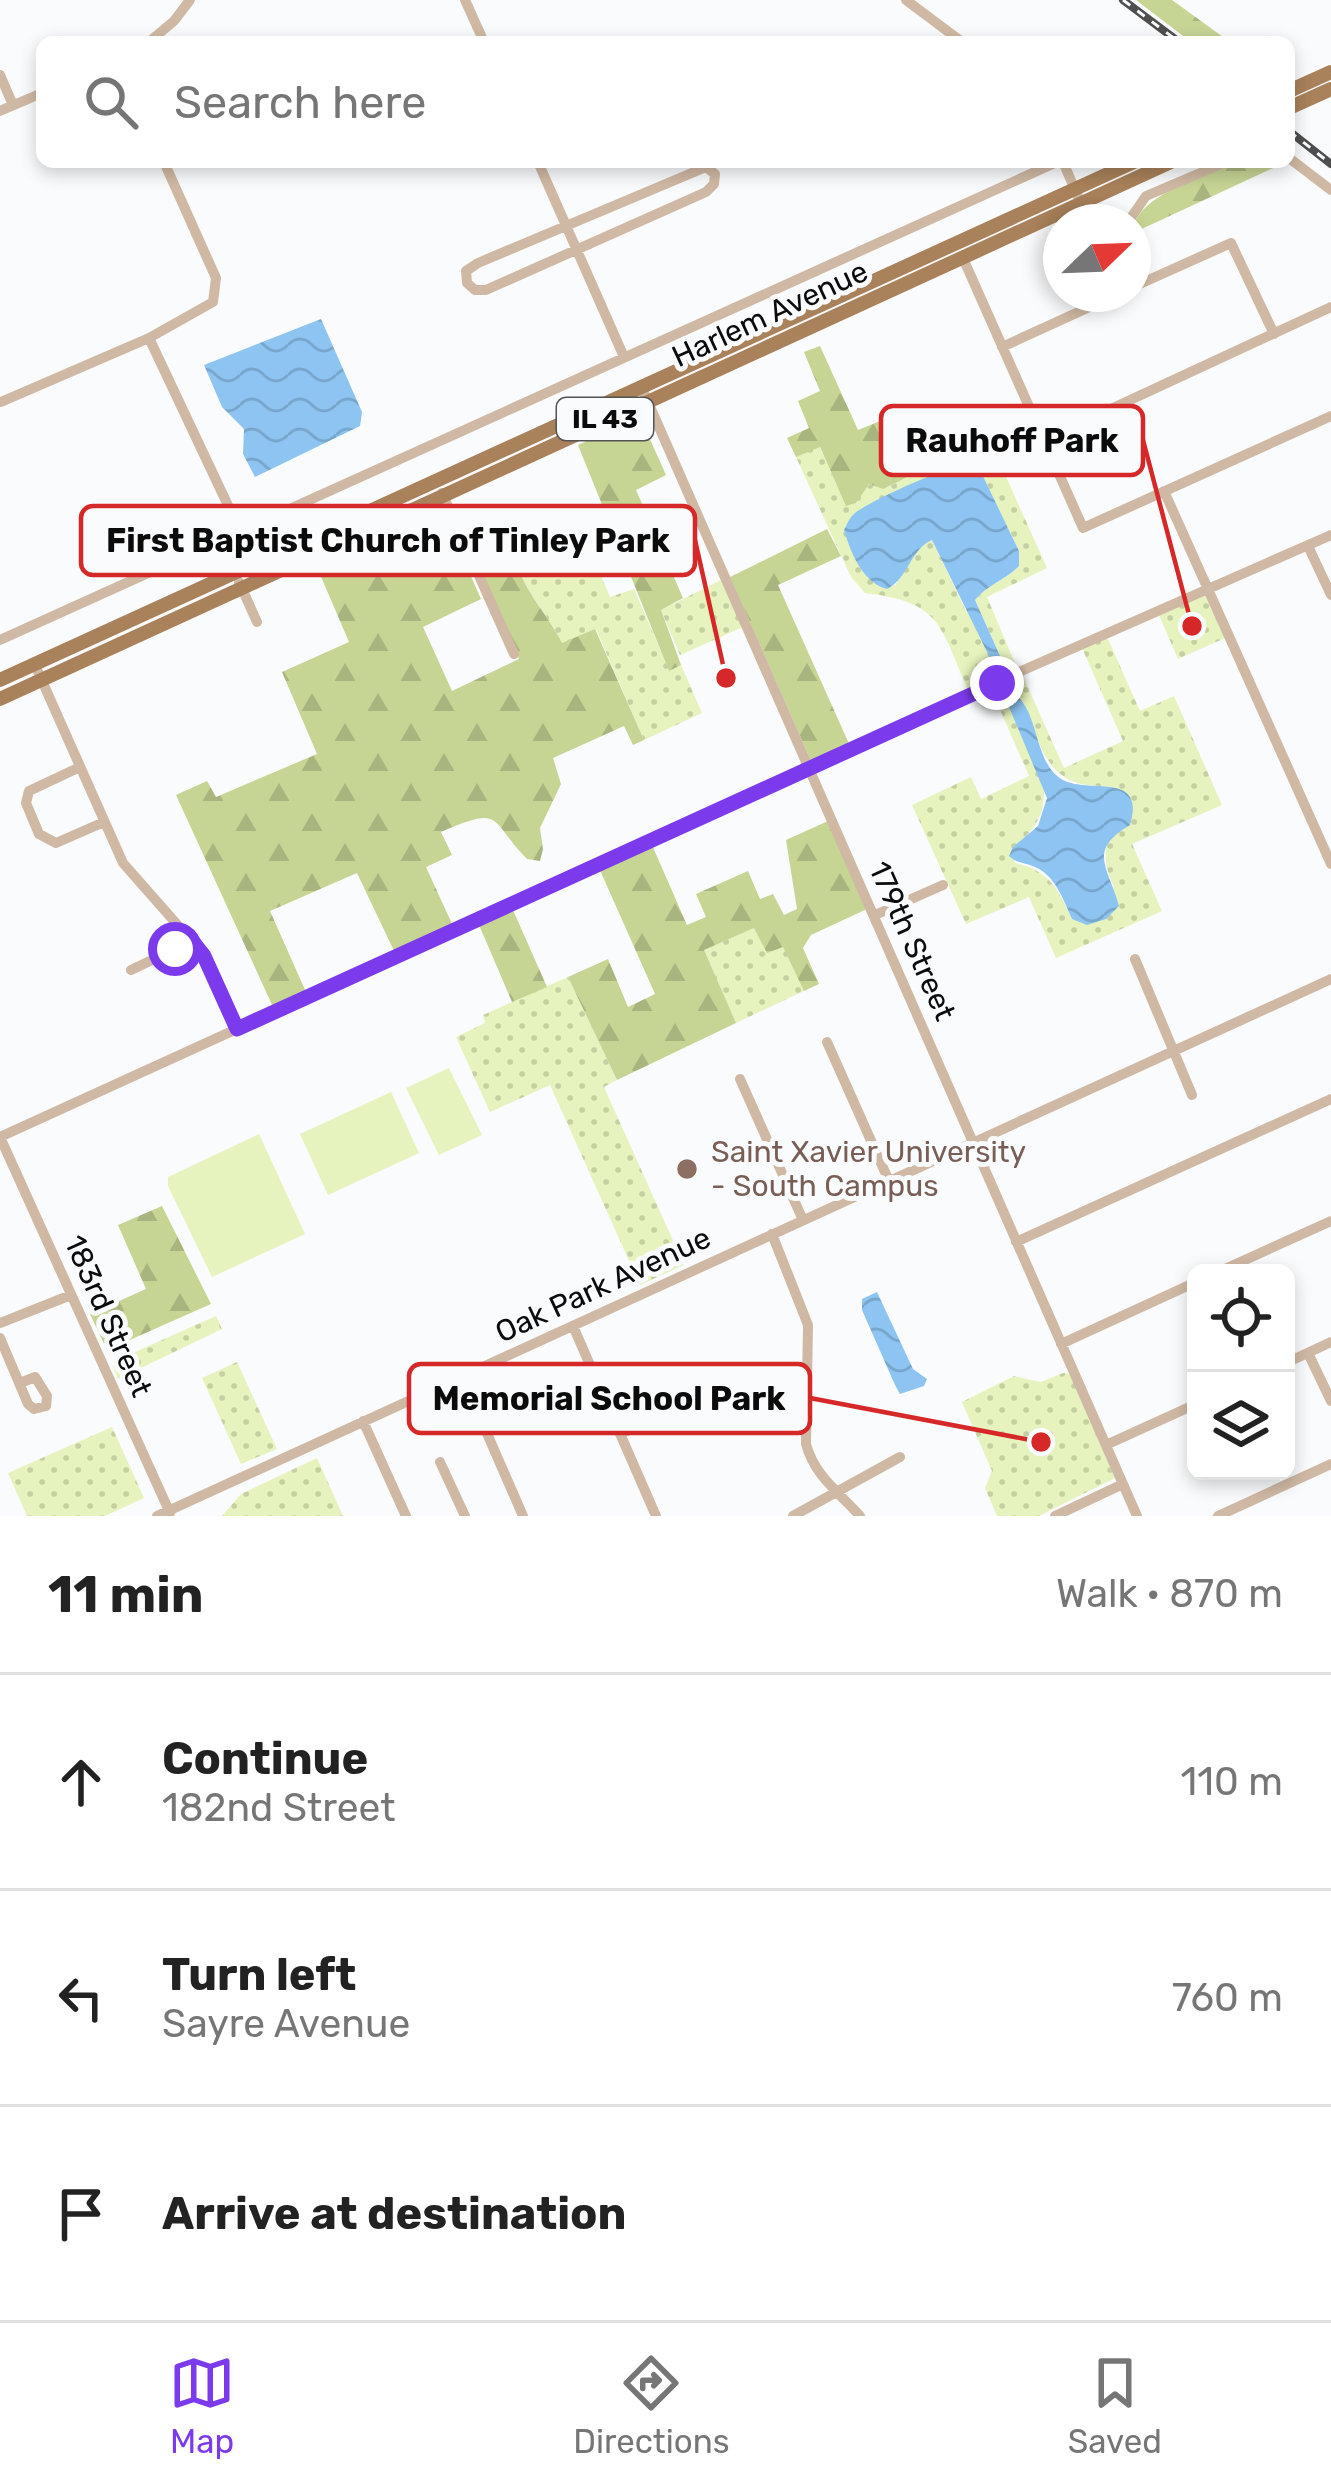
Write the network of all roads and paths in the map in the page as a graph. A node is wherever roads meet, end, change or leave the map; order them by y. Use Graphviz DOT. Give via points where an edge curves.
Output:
graph roads {
  1 [pos="190,0"];
  2 [pos="465,0"];
  3 [pos="906,0"];
  4 [pos="156,36"];
  5 [pos="481,36"];
  6 [pos="954,36"];
  7 [pos="1331,72"];
  8 [pos="0,75"];
  9 [pos="1295,88"];
  10 [pos="1331,89"];
  11 [pos="36,95"];
  12 [pos="13,105"];
  13 [pos="1295,105"];
  14 [pos="0,111"];
  15 [pos="1295,163"];
  16 [pos="167,168"];
  17 [pos="541,168"];
  18 [pos="700,168"];
  19 [pos="708,168"];
  20 [pos="1047,168"];
  21 [pos="1063,168"];
  22 [pos="1124,168"];
  23 [pos="1155,168"];
  24 [pos="1212,168"];
  25 [pos="1331,190"];
  26 [pos="1078,196"];
  27 [pos="1081,204"];
  28 [pos="1140,204"];
  29 [pos="566,225"];
  30 [pos="959,249"];
  31 [pos="577,251"];
  32 [pos="1151,279"];
  33 [pos="1331,307"];
  34 [pos="1079,312"];
  35 [pos="1274,334"];
  36 [pos="149,338"];
  37 [pos="1002,347"];
  38 [pos="624,357"];
  39 [pos="644,393"];
  40 [pos="1,402"];
  41 [pos="1331,416"];
  42 [pos="1044,440"];
  43 [pos="439,487"];
  44 [pos="1164,491"];
  45 [pos="241,533"];
  46 [pos="1331,535"];
  47 [pos="1308,545"];
  48 [pos="238,579"];
  49 [pos="1209,592"];
  50 [pos="1331,595"];
  51 [pos="257,622"];
  52 [pos="0,640"];
  53 [pos="514,655"];
  54 [pos="38,672"];
  55 [pos="0,680"];
  56 [pos="0,699"];
  57 [pos="80,766"];
  58 [pos="811,768"];
  59 [pos="104,822"];
  60 [pos="1328,847"];
  61 [pos="1331,864"];
  62 [pos="943,884"];
  63 [pos="874,915"];
  64 [pos="189,937"];
  65 [pos="1135,958"];
  66 [pos="131,970"];
  67 [pos="1331,979"];
  68 [pos="237,1029"];
  69 [pos="827,1042"];
  70 [pos="1175,1050"];
  71 [pos="740,1079"];
  72 [pos="1192,1095"];
  73 [pos="1331,1099"];
  74 [pos="0,1137"];
  75 [pos="974,1142"];
  76 [pos="889,1181"];
  77 [pos="803,1220"];
  78 [pos="1331,1221"];
  79 [pos="772,1234"];
  80 [pos="1016,1242"];
  81 [pos="1236,1264"];
  82 [pos="1187,1286"];
  83 [pos="71,1295"];
  84 [pos="0,1323"];
  85 [pos="573,1326"];
  86 [pos="0,1338"];
  87 [pos="1331,1342"];
  88 [pos="1061,1344"];
  89 [pos="1308,1353"];
  90 [pos="1295,1359"];
  91 [pos="462,1376"];
  92 [pos="20,1383"];
  93 [pos="1331,1401"];
  94 [pos="1187,1408"];
  95 [pos="611,1414"];
  96 [pos="363,1421"];
  97 [pos="620,1434"];
  98 [pos="1106,1445"];
  99 [pos="900,1457"];
  100 [pos="440,1462"];
  101 [pos="1331,1464"];
  102 [pos="1123,1484"];
  103 [pos="838,1493"];
  104 [pos="165,1514"];
  105 [pos="406,1516"];
  106 [pos="465,1516"];
  107 [pos="523,1516"];
  108 [pos="656,1516"];
  109 [pos="793,1516"];
  110 [pos="860,1516"];
  111 [pos="1055,1516"];
  112 [pos="1137,1516"];
  113 [pos="1218,1516"];
  1 -- 4 [label="street"];
  2 -- 5 [label="street"];
  3 -- 6 [label="street"];
  7 -- 9 [label="main road"];
  8 -- 12 [label="street"];
  10 -- 13 [label="main road"];
  11 -- 12 [label="street"];
  12 -- 14 [label="street"];
  15 -- 25 [label="street"];
  16 -- 36 [label="street" via="216,278 213,302"];
  17 -- 29 [label="street"];
  18 -- 29 [label="street"];
  19 -- 31 [label="street" via="715,174 706,192"];
  20 -- 38 [label="street"];
  21 -- 26 [label="street"];
  22 -- 26 [label="main road, Harlem Avenue / IL 43"];
  23 -- 26 [label="main road, Harlem Avenue / IL 43"];
  24 -- 28 [label="street"];
  26 -- 27 [label="street"];
  26 -- 30 [label="main road, Harlem Avenue / IL 43"];
  29 -- 31 [label="street"];
  29 -- 31 [label="street" via="478,263 466,271 467,283 486,290"];
  30 -- 37 [label="street"];
  30 -- 39 [label="main road, Harlem Avenue / IL 43"];
  31 -- 38 [label="street"];
  32 -- 35 [label="street" via="1231,243"];
  33 -- 35 [label="street"];
  34 -- 37 [label="street"];
  35 -- 42 [label="street"];
  36 -- 40 [label="street"];
  36 -- 45 [label="street"];
  37 -- 42 [label="street"];
  38 -- 45 [label="street"];
  39 -- 43 [label="main road, Harlem Avenue / IL 43"];
  39 -- 58 [label="street, 179th Street"];
  41 -- 44 [label="street"];
  42 -- 44 [label="street" via="1083,528"];
  43 -- 48 [label="main road, Harlem Avenue / IL 43"];
  43 -- 53 [label="street"];
  44 -- 49 [label="street"];
  45 -- 52 [label="street"];
  46 -- 47 [label="street"];
  47 -- 49 [label="street"];
  47 -- 50 [label="street"];
  48 -- 51 [label="street"];
  48 -- 54 [label="main road, Harlem Avenue / IL 43"];
  49 -- 58 [label="street"];
  49 -- 60 [label="street"];
  54 -- 55 [label="main road, Harlem Avenue / IL 43"];
  54 -- 56 [label="main road, Harlem Avenue / IL 43"];
  54 -- 57 [label="street"];
  57 -- 59 [label="street"];
  57 -- 59 [label="street" via="29,791 39,834 56,843"];
  58 -- 63 [label="street, 179th Street"];
  58 -- 68 [label="street"];
  59 -- 64 [label="street" via="130,874"];
  60 -- 61 [label="street"];
  62 -- 63 [label="street"];
  63 -- 75 [label="street, 179th Street"];
  64 -- 66 [label="street"];
  64 -- 68 [label="street"];
  65 -- 70 [label="street"];
  67 -- 70 [label="street, Oak Park Avenue"];
  68 -- 74 [label="street"];
  69 -- 76 [label="street"];
  70 -- 72 [label="street"];
  70 -- 75 [label="street, Oak Park Avenue"];
  71 -- 77 [label="street"];
  73 -- 80 [label="street"];
  74 -- 83 [label="street, 183rd Street"];
  75 -- 76 [label="street, Oak Park Avenue"];
  75 -- 80 [label="street, 179th Street"];
  76 -- 77 [label="street, Oak Park Avenue"];
  77 -- 79 [label="street, Oak Park Avenue"];
  78 -- 81 [label="street"];
  79 -- 85 [label="street, Oak Park Avenue"];
  79 -- 103 [label="street" via="808,1325 807,1448"];
  80 -- 88 [label="street, 179th Street"];
  82 -- 88 [label="street"];
  83 -- 84 [label="street"];
  83 -- 104 [label="street, 183rd Street"];
  85 -- 91 [label="street, Oak Park Avenue"];
  85 -- 95 [label="street"];
  86 -- 92 [label="street"];
  87 -- 89 [label="street"];
  88 -- 98 [label="street, 179th Street"];
  89 -- 90 [label="street"];
  89 -- 93 [label="street"];
  91 -- 96 [label="street, Oak Park Avenue"];
  91 -- 107 [label="street"];
  94 -- 98 [label="street"];
  95 -- 97 [label="street"];
  95 -- 97 [label="street" via="708,1371 723,1376 717,1392"];
  96 -- 104 [label="street, Oak Park Avenue"];
  96 -- 105 [label="street"];
  97 -- 108 [label="street"];
  98 -- 102 [label="street, 179th Street"];
  99 -- 103 [label="street"];
  100 -- 106 [label="street"];
  101 -- 113 [label="street"];
  102 -- 111 [label="street"];
  102 -- 112 [label="street, 179th Street"];
  103 -- 109 [label="street"];
  103 -- 110 [label="street"];
}
